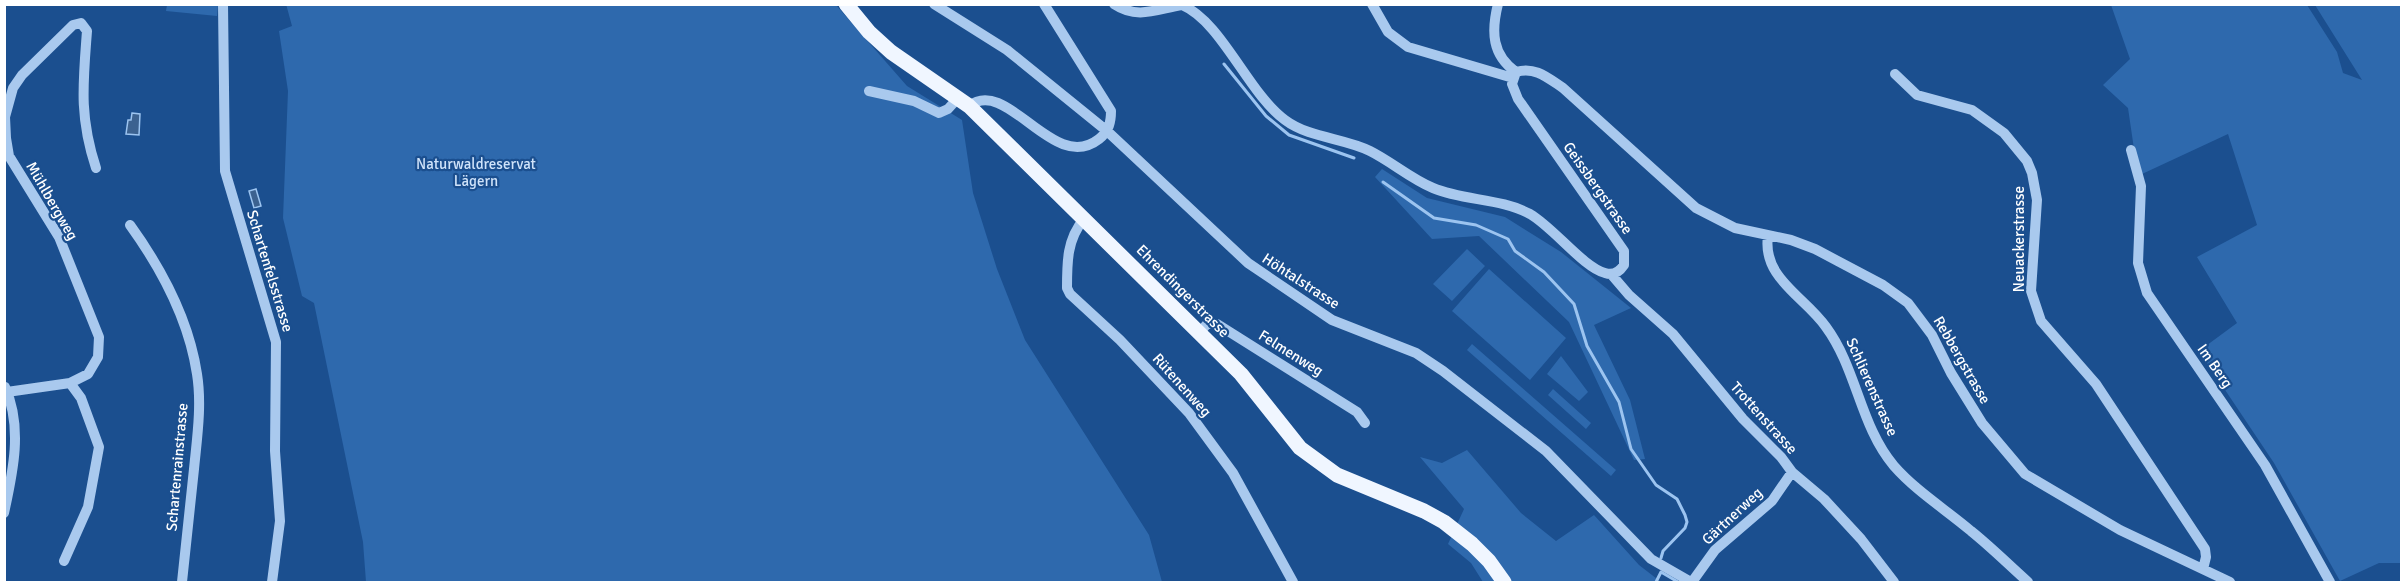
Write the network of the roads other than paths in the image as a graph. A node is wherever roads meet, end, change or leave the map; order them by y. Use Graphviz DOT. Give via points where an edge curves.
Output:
graph roads {
  1 [pos="223,4"];
  2 [pos="846,4"];
  3 [pos="934,4"];
  4 [pos="1044,4"];
  5 [pos="1114,4"];
  6 [pos="1372,4"];
  7 [pos="1498,4"];
  8 [pos="1182,5"];
  9 [pos="1514,75"];
  10 [pos="1895,75"];
  11 [pos="869,91"];
  12 [pos="963,102"];
  13 [pos="1107,131"];
  14 [pos="2131,150"];
  15 [pos="96,168"];
  16 [pos="1084,219"];
  17 [pos="130,225"];
  18 [pos="1768,236"];
  19 [pos="1611,274"];
  20 [pos="1199,333"];
  21 [pos="70,383"];
  22 [pos="6,390"];
  23 [pos="1365,423"];
  24 [pos="1792,472"];
  25 [pos="4,513"];
  26 [pos="64,561"];
  27 [pos="2202,569"];
  28 [pos="182,582"];
  29 [pos="272,582"];
  30 [pos="1293,582"];
  31 [pos="1504,582"];
  32 [pos="1692,582"];
  33 [pos="1894,582"];
  34 [pos="2028,582"];
  35 [pos="2229,582"];
  36 [pos="2330,582"];
  1 -- 29 [label="street, Schartenfelsstrasse" via="225,171 276,342 275,451 280,521"];
  2 -- 12 [label="main road, Ehrendingerstrasse" via="891,52"];
  3 -- 13 [label="street, Höhtalstrasse" via="1007,50"];
  4 -- 13 [label="street" via="1111,111"];
  5 -- 8 [label="street" via="1127,11 1147,13"];
  6 -- 9 [label="street, Rebbergstrasse" via="1388,32 1408,47"];
  7 -- 9 [label="street, Geissbergstrasse" via="1498,54"];
  8 -- 19 [label="street" via="1201,17 1274,111 1291,124 1370,151 1434,188 1528,213 1598,270"];
  9 -- 18 [label="street, Rebbergstrasse" via="1527,69 1539,72 1563,88 1696,208 1735,228"];
  9 -- 19 [label="street, Geissbergstrasse" via="1518,99 1624,251 1622,268"];
  10 -- 27 [label="street, Neuackerstrasse" via="1917,94 1972,110 2004,133 2026,161 2037,200 2031,291 2041,321 2096,384 2205,549"];
  11 -- 12 [label="street" via="914,101 939,112"];
  12 -- 13 [label="street" via="992,101 1051,138 1073,147 1087,147"];
  12 -- 16 [label="main road, Ehrendingerstrasse"];
  13 -- 32 [label="street, Höhtalstrasse" via="1248,263 1332,320 1416,353 1443,371 1546,451 1652,559"];
  14 -- 36 [label="street, Im Berg" via="2141,186 2138,263 2152,305 2265,465"];
  15 -- 21 [label="street, Mühlbergweg" via="85,136 82,92 87,31 81,23 73,25 22,75 13,88 4,117 9,156 59,237 99,337 94,366 88,374"];
  16 -- 20 [label="main road, Ehrendingerstrasse"];
  16 -- 30 [label="street, Rütenenweg" via="1069,245 1070,294 1189,413 1233,473"];
  17 -- 28 [label="street, Schartenrainstrasse" via="173,301 198,375 199,422"];
  18 -- 27 [label="street, Rebbergstrasse" via="1791,240 1830,256 1908,303 1932,335 1966,400 2025,474 2120,530"];
  18 -- 34 [label="street, Schlierenstrasse" via="1769,264 1833,337 1855,381 1872,429 1892,464"];
  19 -- 24 [label="street, Trottenstrasse" via="1673,334"];
  20 -- 23 [label="street, Felmenweg" via="1207,324 1216,324 1357,412"];
  20 -- 31 [label="main road, Ehrendingerstrasse" via="1241,374 1310,457 1356,484 1406,502 1444,522 1472,544"];
  21 -- 22 [label="street, Mühlbergweg"];
  21 -- 26 [label="street" via="81,398 99,447 87,507"];
  22 -- 25 [label="street" via="13,416 15,453"];
  24 -- 32 [label="street, Gärtnerweg" via="1772,501 1715,550"];
  24 -- 33 [label="street, Trottenstrasse" via="1824,499"];
  27 -- 35 [label="street, Rebbergstrasse"];
}
